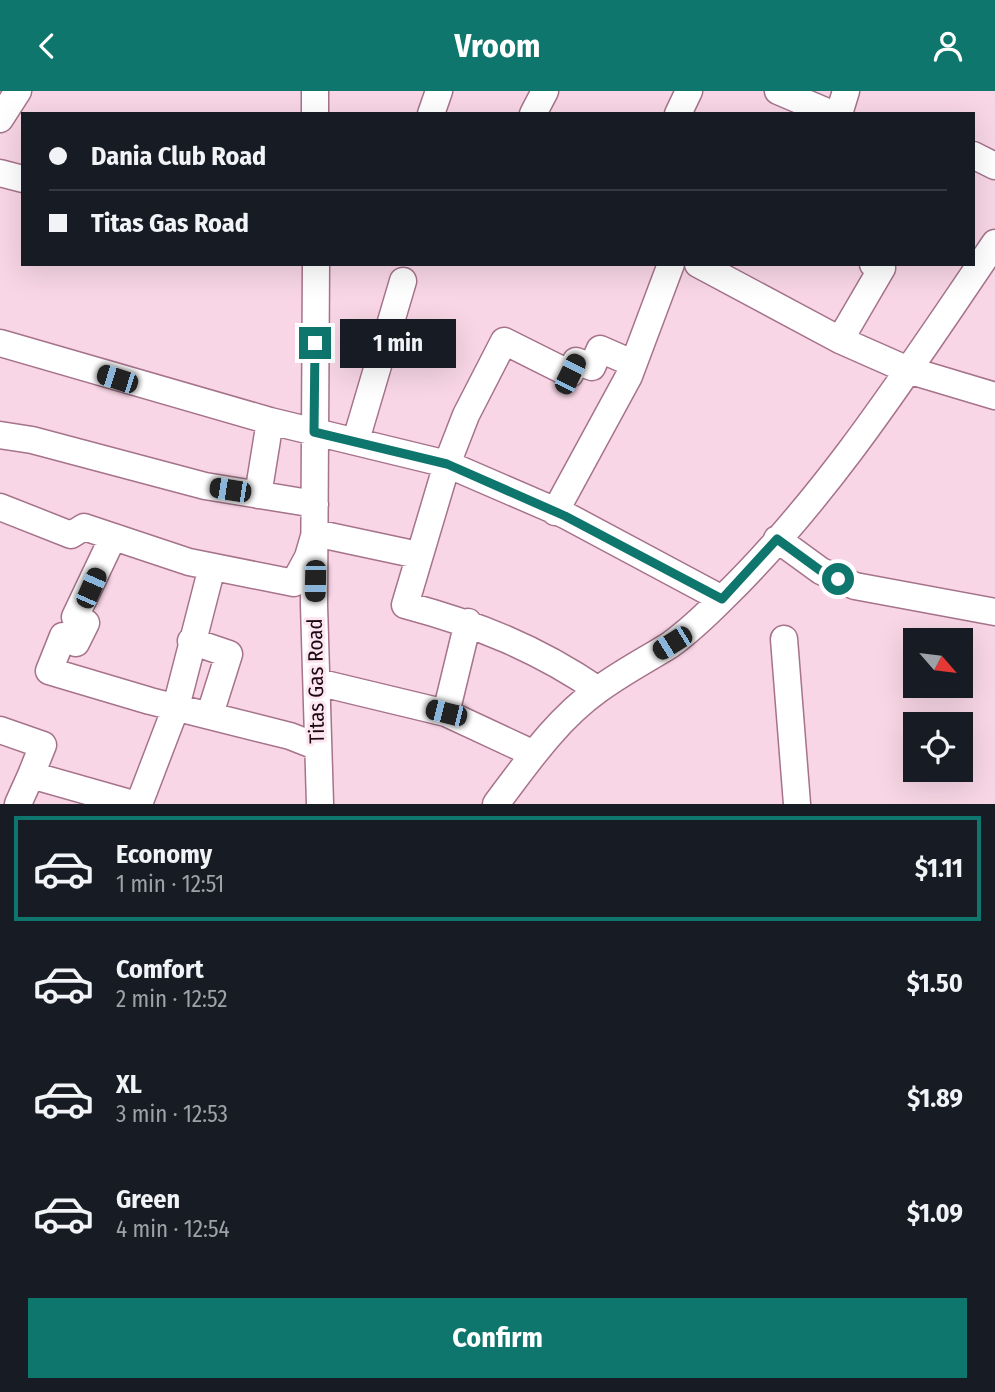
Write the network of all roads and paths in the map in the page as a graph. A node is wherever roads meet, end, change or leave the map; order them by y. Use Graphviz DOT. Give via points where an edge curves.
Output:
graph roads {
  1 [pos="18,91"];
  2 [pos="314,91"];
  3 [pos="439,91"];
  4 [pos="545,91"];
  5 [pos="689,91"];
  6 [pos="778,91"];
  7 [pos="846,91"];
  8 [pos="315,112"];
  9 [pos="432,112"];
  10 [pos="535,112"];
  11 [pos="679,112"];
  12 [pos="827,112"];
  13 [pos="840,112"];
  14 [pos="0,119"];
  15 [pos="975,156"];
  16 [pos="995,166"];
  17 [pos="0,173"];
  18 [pos="21,178"];
  19 [pos="995,243"];
  20 [pos="313,266"];
  21 [pos="670,266"];
  22 [pos="702,266"];
  23 [pos="877,266"];
  24 [pos="404,281"];
  25 [pos="840,340"];
  26 [pos="0,343"];
  27 [pos="632,363"];
  28 [pos="908,370"];
  29 [pos="995,397"];
  30 [pos="270,421"];
  31 [pos="314,432"];
  32 [pos="0,435"];
  33 [pos="356,440"];
  34 [pos="447,464"];
  35 [pos="258,495"];
  36 [pos="315,504"];
  37 [pos="0,507"];
  38 [pos="555,512"];
  39 [pos="315,533"];
  40 [pos="113,537"];
  41 [pos="777,539"];
  42 [pos="418,555"];
  43 [pos="212,567"];
  44 [pos="722,599"];
  45 [pos="995,612"];
  46 [pos="468,622"];
  47 [pos="784,639"];
  48 [pos="191,641"];
  49 [pos="317,682"];
  50 [pos="598,689"];
  51 [pos="176,707"];
  52 [pos="446,713"];
  53 [pos="210,714"];
  54 [pos="0,730"];
  55 [pos="318,747"];
  56 [pos="534,754"];
  57 [pos="30,775"];
  58 [pos="18,804"];
  59 [pos="131,804"];
  60 [pos="320,804"];
  61 [pos="496,804"];
  62 [pos="797,804"];
  1 -- 14 [label="street"];
  2 -- 8 [label="street"];
  3 -- 9 [label="street"];
  4 -- 10 [label="street"];
  5 -- 11 [label="street"];
  6 -- 12 [label="street"];
  7 -- 13 [label="street"];
  15 -- 16 [label="street"];
  17 -- 18 [label="street"];
  19 -- 28 [label="street"];
  20 -- 31 [label="street, Titas Gas Road"];
  21 -- 27 [label="street"];
  22 -- 25 [label="street"];
  23 -- 25 [label="street" via="881,268"];
  24 -- 33 [label="street"];
  25 -- 28 [label="street"];
  26 -- 30 [label="street"];
  27 -- 34 [label="street" via="600,349 592,367 576,361 570,374 504,341"];
  27 -- 38 [label="street"];
  28 -- 29 [label="street"];
  28 -- 41 [label="street"];
  30 -- 31 [label="street"];
  30 -- 35 [label="street"];
  31 -- 33 [label="street"];
  31 -- 36 [label="street, Titas Gas Road"];
  32 -- 35 [label="street"];
  33 -- 34 [label="street"];
  34 -- 38 [label="street"];
  34 -- 42 [label="street"];
  35 -- 36 [label="street"];
  36 -- 39 [label="street, Titas Gas Road"];
  37 -- 40 [label="street" via="71,535 84,527"];
  38 -- 44 [label="street"];
  39 -- 42 [label="street"];
  39 -- 43 [label="street" via="294,583"];
  39 -- 49 [label="street, Titas Gas Road"];
  40 -- 43 [label="street"];
  40 -- 51 [label="street" via="75,617 86,623 76,643 63,636 49,671"];
  41 -- 44 [label="street"];
  41 -- 45 [label="street" via="821,571 855,586"];
  42 -- 46 [label="street" via="405,605"];
  43 -- 48 [label="street"];
  44 -- 50 [label="street" via="672,643"];
  46 -- 50 [label="street" via="555,660"];
  46 -- 52 [label="street"];
  47 -- 62 [label="street"];
  48 -- 51 [label="street"];
  48 -- 53 [label="street" via="229,654"];
  49 -- 52 [label="street"];
  49 -- 55 [label="street, Titas Gas Road"];
  50 -- 56 [label="street" via="566,716"];
  51 -- 53 [label="street"];
  51 -- 59 [label="street"];
  52 -- 56 [label="street"];
  53 -- 55 [label="street"];
  54 -- 57 [label="street" via="43,745"];
  55 -- 60 [label="street, Titas Gas Road"];
  56 -- 61 [label="street"];
  57 -- 58 [label="street"];
  57 -- 59 [label="street"];
}
